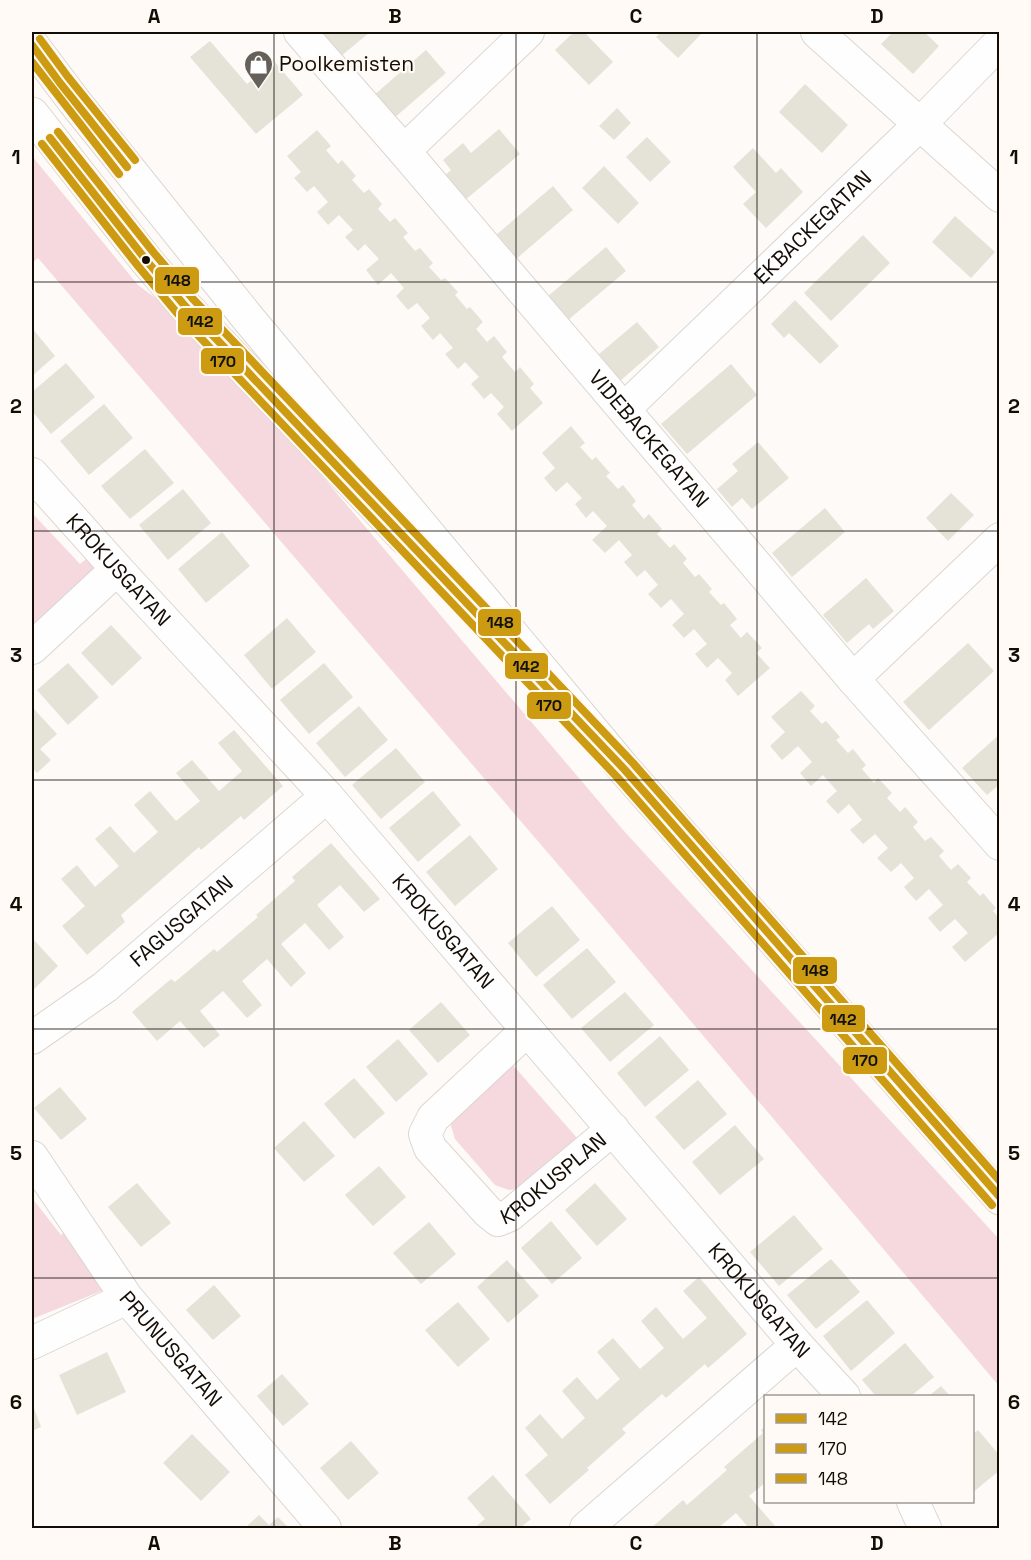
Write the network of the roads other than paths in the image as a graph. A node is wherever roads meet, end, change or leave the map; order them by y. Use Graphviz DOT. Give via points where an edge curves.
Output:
graph roads {
  1 [pos="300,32"];
  2 [pos="528,32"];
  3 [pos="817,32"];
  4 [pos="999,42"];
  5 [pos="32,45"];
  6 [pos="32,114"];
  7 [pos="920,124"];
  8 [pos="404,151"];
  9 [pos="999,196"];
  10 [pos="624,410"];
  11 [pos="32,474"];
  12 [pos="999,538"];
  13 [pos="117,569"];
  14 [pos="32,648"];
  15 [pos="853,679"];
  16 [pos="625,770"];
  17 [pos="327,796"];
  18 [pos="999,844"];
  19 [pos="527,1030"];
  20 [pos="32,1038"];
  21 [pos="613,1129"];
  22 [pos="32,1158"];
  23 [pos="999,1198"];
  24 [pos="127,1298"];
  25 [pos="32,1343"];
  26 [pos="797,1345"];
  27 [pos="843,1395"];
  28 [pos="913,1503"];
  29 [pos="325,1528"];
  30 [pos="586,1528"];
  31 [pos="925,1528"];
  1 -- 8 [label="street, VIDEBACKEGATAN"];
  2 -- 8 [label="street"];
  3 -- 7 [label="street"];
  4 -- 7 [label="street, EKBACKEGATAN"];
  5 -- 16 [label="main road" via="247,317"];
  6 -- 16 [label="main road" via="185,306"];
  7 -- 9 [label="street"];
  7 -- 10 [label="street, EKBACKEGATAN"];
  8 -- 10 [label="street, VIDEBACKEGATAN"];
  10 -- 15 [label="street, VIDEBACKEGATAN"];
  11 -- 13 [label="street, KROKUSGATAN"];
  12 -- 15 [label="street"];
  13 -- 14 [label="street"];
  13 -- 17 [label="street, KROKUSGATAN"];
  15 -- 18 [label="street, VIDEBACKEGATAN"];
  16 -- 23 [label="main road"];
  17 -- 19 [label="street, KROKUSGATAN"];
  17 -- 20 [label="street, FAGUSGATAN" via="105,987"];
  19 -- 21 [label="street, KROKUSGATAN"];
  19 -- 21 [label="street, KROKUSPLAN" via="433,1118 425,1134 430,1148 498,1220 510,1215"];
  21 -- 26 [label="street, KROKUSGATAN"];
  22 -- 24 [label="street, PRUNUSGATAN"];
  24 -- 25 [label="street"];
  24 -- 29 [label="street, PRUNUSGATAN"];
  26 -- 27 [label="street, KROKUSGATAN"];
  26 -- 30 [label="street"];
  28 -- 31 [label="street"];
}
